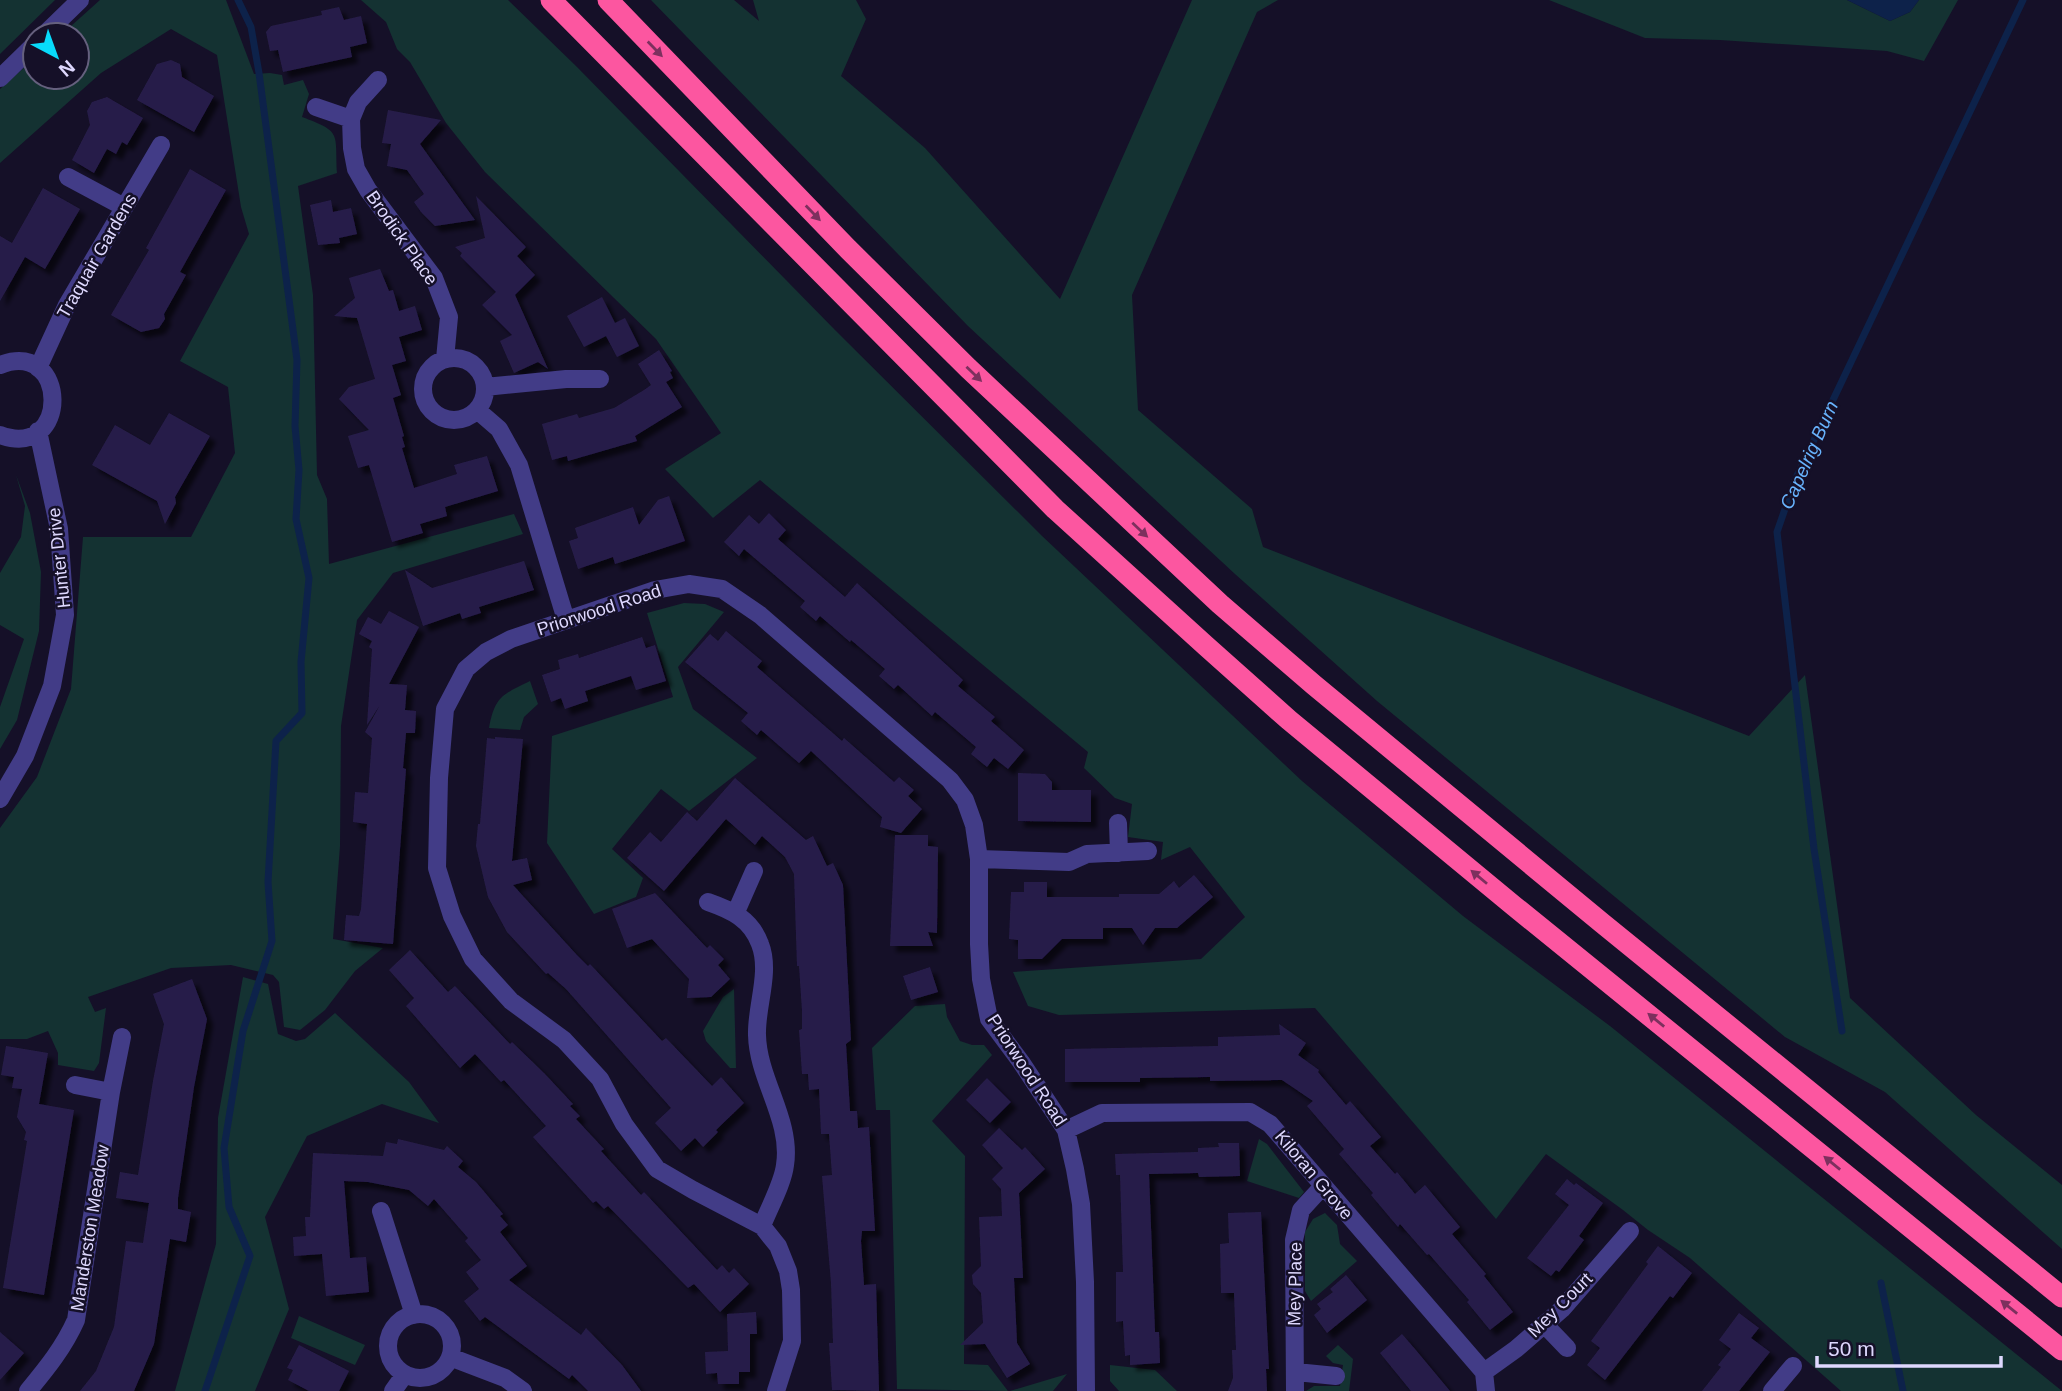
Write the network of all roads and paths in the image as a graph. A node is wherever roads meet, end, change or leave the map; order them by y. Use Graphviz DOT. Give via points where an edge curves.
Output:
graph roads {
  1 [pos="80,0"];
  2 [pos="551,0"];
  3 [pos="608,0"];
  4 [pos="58,21"];
  5 [pos="21,58"];
  6 [pos="0,78"];
  7 [pos="378,80"];
  8 [pos="316,107"];
  9 [pos="351,119"];
  10 [pos="161,145"];
  11 [pos="68,177"];
  12 [pos="124,207"];
  13 [pos="445,359"];
  14 [pos="0,365"];
  15 [pos="38,368"];
  16 [pos="600,379"];
  17 [pos="485,387"];
  18 [pos="477,410"];
  19 [pos="38,432"];
  20 [pos="0,435"];
  21 [pos="566,620"];
  22 [pos="0,799"];
  23 [pos="1118,823"];
  24 [pos="1148,851"];
  25 [pos="1119,853"];
  26 [pos="979,859"];
  27 [pos="754,871"];
  28 [pos="708,902"];
  29 [pos="736,912"];
  30 [pos="122,1037"];
  31 [pos="75,1085"];
  32 [pos="111,1092"];
  33 [pos="1066,1130"];
  34 [pos="1323,1186"];
  35 [pos="380,1211"];
  36 [pos="762,1226"];
  37 [pos="1630,1231"];
  38 [pos="2062,1297"];
  39 [pos="414,1315"];
  40 [pos="1544,1325"];
  41 [pos="1567,1348"];
  42 [pos="2062,1350"];
  43 [pos="450,1357"];
  44 [pos="1793,1366"];
  45 [pos="1296,1372"];
  46 [pos="1484,1372"];
  47 [pos="405,1374"];
  48 [pos="1336,1376"];
  49 [pos="28,1391"];
  50 [pos="393,1391"];
  51 [pos="523,1391"];
  52 [pos="776,1391"];
  53 [pos="1086,1391"];
  54 [pos="1295,1391"];
  55 [pos="1486,1391"];
  56 [pos="1772,1391"];
  1 -- 4 [label="street"];
  42 -- 2 [label="highway, one-way" via="1514,906 1226,664 1055,509"];
  3 -- 38 [label="highway, one-way" via="958,359 1220,604 1602,923"];
  5 -- 6 [label="street"];
  7 -- 9 [label="street" via="358,102"];
  8 -- 9 [label="street"];
  9 -- 13 [label="street, Brodick Place" via="356,169 434,278 449,317"];
  10 -- 12 [label="street, Traquair Gardens"];
  11 -- 12 [label="street"];
  12 -- 15 [label="street, Traquair Gardens" via="67,305"];
  13 -- 17 [label="street" via="465,359 474,365"];
  13 -- 18 [label="street" via="436,363 424,380 422,390 430,409 448,419"];
  14 -- 15 [label="street" via="20,362"];
  15 -- 19 [label="street" via="54,391 52,414"];
  16 -- 17 [label="street"];
  17 -- 18 [label="street"];
  18 -- 21 [label="street" via="499,429 519,465"];
  19 -- 20 [label="street" via="15,438"];
  19 -- 22 [label="street, Hunter Drive" via="59,529 65,615 52,686 25,756"];
  21 -- 26 [label="street, Priorwood Road" via="655,590 689,584 722,589 760,615 950,780 970,813"];
  21 -- 36 [label="street, Priorwood Road" via="486,652 466,669 445,709 438,868 452,916 473,959 511,1001 564,1040 600,1079 624,1124 657,1169"];
  23 -- 25 [label="street"];
  24 -- 25 [label="street"];
  25 -- 26 [label="street" via="1087,854 1069,862"];
  26 -- 33 [label="street, Priorwood Road" via="979,944 989,1019"];
  27 -- 29 [label="street"];
  28 -- 29 [label="street"];
  29 -- 36 [label="street" via="761,946 757,1036 766,1084 785,1131 785,1167"];
  30 -- 32 [label="street, Manderston Meadow"];
  31 -- 32 [label="street"];
  32 -- 49 [label="street, Manderston Meadow" via="76,1320"];
  33 -- 34 [label="street, Kiloran Grove" via="1102,1113 1250,1112 1270,1124"];
  33 -- 53 [label="street, Priorwood Road" via="1081,1204"];
  34 -- 45 [label="street, Mey Place" via="1301,1210 1294,1240"];
  34 -- 46 [label="street, Kiloran Grove"];
  35 -- 39 [label="street"];
  36 -- 52 [label="street, Priorwood Road" via="778,1246 792,1290 792,1341"];
  37 -- 40 [label="street, Mey Court"];
  39 -- 43 [label="street" via="435,1318 447,1329 452,1339"];
  39 -- 47 [label="street" via="399,1322 388,1347 390,1358"];
  40 -- 41 [label="street"];
  40 -- 46 [label="street, Mey Court"];
  43 -- 47 [label="street" via="435,1374 424,1378"];
  43 -- 51 [label="street" via="505,1378"];
  44 -- 56 [label="street"];
  45 -- 48 [label="street"];
  45 -- 54 [label="street, Mey Place"];
  46 -- 55 [label="street"];
  47 -- 50 [label="street"];
}
